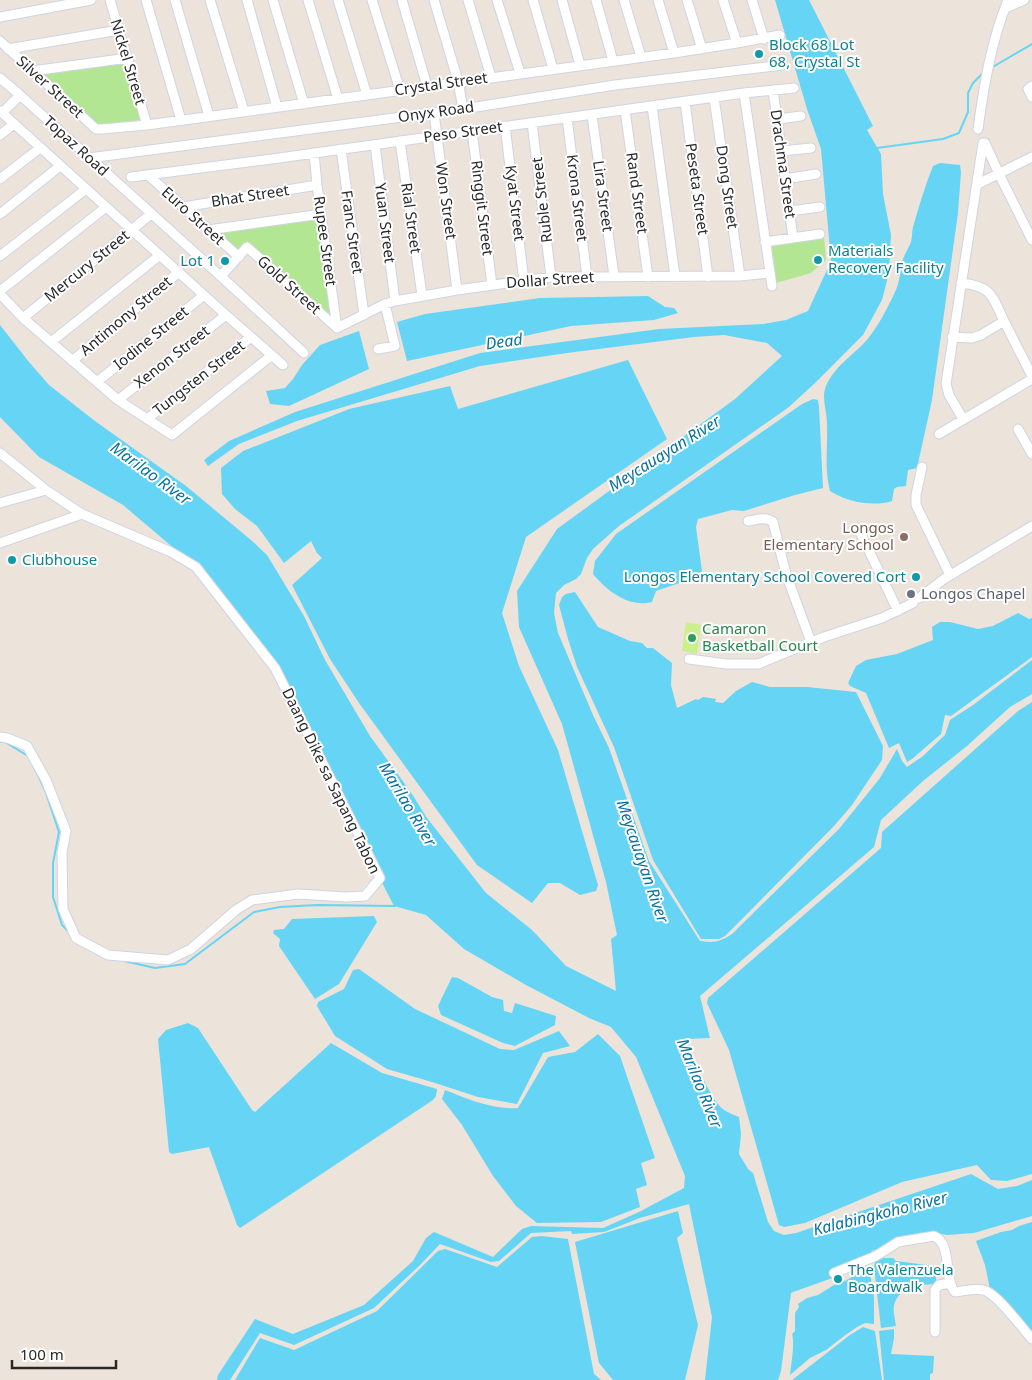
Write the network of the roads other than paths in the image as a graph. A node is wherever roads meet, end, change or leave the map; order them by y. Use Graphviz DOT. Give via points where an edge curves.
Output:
graph roads {
  1 [pos="110,0"];
  2 [pos="146,0"];
  3 [pos="175,0"];
  4 [pos="210,0"];
  5 [pos="247,0"];
  6 [pos="273,0"];
  7 [pos="308,0"];
  8 [pos="338,0"];
  9 [pos="372,0"];
  10 [pos="402,0"];
  11 [pos="434,0"];
  12 [pos="468,0"];
  13 [pos="496,0"];
  14 [pos="533,0"];
  15 [pos="562,0"];
  16 [pos="596,0"];
  17 [pos="624,0"];
  18 [pos="658,0"];
  19 [pos="687,0"];
  20 [pos="723,0"];
  21 [pos="752,0"];
  22 [pos="1024,0"];
  23 [pos="85,1"];
  24 [pos="1007,4"];
  25 [pos="0,17"];
  26 [pos="119,30"];
  27 [pos="780,35"];
  28 [pos="764,39"];
  29 [pos="0,41"];
  30 [pos="737,43"];
  31 [pos="702,48"];
  32 [pos="8,49"];
  33 [pos="674,53"];
  34 [pos="641,57"];
  35 [pos="128,58"];
  36 [pos="613,61"];
  37 [pos="580,65"];
  38 [pos="783,65"];
  39 [pos="553,69"];
  40 [pos="32,71"];
  41 [pos="520,73"];
  42 [pos="491,77"];
  43 [pos="0,78"];
  44 [pos="458,82"];
  45 [pos="427,86"];
  46 [pos="1032,86"];
  47 [pos="794,88"];
  48 [pos="400,90"];
  49 [pos="773,90"];
  50 [pos="744,93"];
  51 [pos="20,95"];
  52 [pos="367,95"];
  53 [pos="1032,97"];
  54 [pos="714,98"];
  55 [pos="338,99"];
  56 [pos="685,102"];
  57 [pos="304,104"];
  58 [pos="652,106"];
  59 [pos="277,107"];
  60 [pos="463,109"];
  61 [pos="625,110"];
  62 [pos="244,111"];
  63 [pos="1,112"];
  64 [pos="434,112"];
  65 [pos="592,115"];
  66 [pos="209,116"];
  67 [pos="801,116"];
  68 [pos="566,118"];
  69 [pos="778,119"];
  70 [pos="182,120"];
  71 [pos="532,123"];
  72 [pos="14,124"];
  73 [pos="147,125"];
  74 [pos="505,126"];
  75 [pos="102,129"];
  76 [pos="978,129"];
  77 [pos="472,131"];
  78 [pos="0,135"];
  79 [pos="437,136"];
  80 [pos="400,141"];
  81 [pos="374,145"];
  82 [pos="40,148"];
  83 [pos="811,148"];
  84 [pos="341,149"];
  85 [pos="782,151"];
  86 [pos="314,153"];
  87 [pos="1032,157"];
  88 [pos="89,158"];
  89 [pos="60,166"];
  90 [pos="816,174"];
  91 [pos="999,174"];
  92 [pos="148,175"];
  93 [pos="131,177"];
  94 [pos="0,179"];
  95 [pos="785,179"];
  96 [pos="978,184"];
  97 [pos="317,185"];
  98 [pos="86,189"];
  99 [pos="106,207"];
  100 [pos="183,207"];
  101 [pos="820,207"];
  102 [pos="790,212"];
  103 [pos="0,214"];
  104 [pos="150,214"];
  105 [pos="321,214"];
  106 [pos="132,230"];
  107 [pos="208,230"];
  108 [pos="820,234"];
  109 [pos="793,238"];
  110 [pos="1032,240"];
  111 [pos="765,242"];
  112 [pos="160,255"];
  113 [pos="0,256"];
  114 [pos="239,257"];
  115 [pos="179,272"];
  116 [pos="770,273"];
  117 [pos="221,276"];
  118 [pos="614,276"];
  119 [pos="675,276"];
  120 [pos="708,276"];
  121 [pos="740,276"];
  122 [pos="551,277"];
  123 [pos="587,277"];
  124 [pos="648,277"];
  125 [pos="524,281"];
  126 [pos="961,283"];
  127 [pos="492,285"];
  128 [pos="772,286"];
  129 [pos="458,290"];
  130 [pos="0,293"];
  131 [pos="204,295"];
  132 [pos="422,295"];
  133 [pos="395,301"];
  134 [pos="385,304"];
  135 [pos="226,315"];
  136 [pos="364,315"];
  137 [pos="23,318"];
  138 [pos="1004,321"];
  139 [pos="337,328"];
  140 [pos="251,337"];
  141 [pos="952,337"];
  142 [pos="51,342"];
  143 [pos="378,349"];
  144 [pos="304,353"];
  145 [pos="272,355"];
  146 [pos="72,361"];
  147 [pos="284,365"];
  148 [pos="1032,378"];
  149 [pos="97,382"];
  150 [pos="118,400"];
  151 [pos="147,419"];
  152 [pos="963,419"];
  153 [pos="1018,429"];
  154 [pos="938,434"];
  155 [pos="0,453"];
  156 [pos="1032,454"];
  157 [pos="922,467"];
  158 [pos="46,490"];
  159 [pos="1,502"];
  160 [pos="82,514"];
  161 [pos="748,521"];
  162 [pos="1032,526"];
  163 [pos="858,528"];
  164 [pos="0,543"];
  165 [pos="799,545"];
  166 [pos="780,549"];
  167 [pos="950,575"];
  168 [pos="898,611"];
  169 [pos="811,642"];
  170 [pos="689,659"];
  171 [pos="0,737"];
  172 [pos="834,1273"];
  173 [pos="950,1283"];
  174 [pos="935,1332"];
  175 [pos="1032,1339"];
  1 -- 26 [label="street, Nickel Street"];
  2 -- 70 [label="street"];
  3 -- 66 [label="street"];
  4 -- 62 [label="street"];
  5 -- 59 [label="street"];
  6 -- 57 [label="street"];
  7 -- 55 [label="street"];
  8 -- 52 [label="street"];
  9 -- 48 [label="street"];
  10 -- 45 [label="street"];
  11 -- 44 [label="street"];
  12 -- 42 [label="street"];
  13 -- 41 [label="street"];
  14 -- 39 [label="street"];
  15 -- 37 [label="street"];
  16 -- 36 [label="street"];
  17 -- 34 [label="street"];
  18 -- 33 [label="street"];
  19 -- 31 [label="street"];
  20 -- 30 [label="street"];
  21 -- 28 [label="street"];
  22 -- 24 [label="street"];
  23 -- 25 [label="street"];
  24 -- 76 [label="street" via="990,58"];
  26 -- 32 [label="street"];
  26 -- 35 [label="street, Nickel Street"];
  27 -- 28 [label="street, Crystal Street"];
  28 -- 30 [label="street, Crystal Street"];
  29 -- 32 [label="street, Silver Street"];
  30 -- 31 [label="street, Crystal Street"];
  31 -- 33 [label="street, Crystal Street"];
  32 -- 40 [label="street, Silver Street"];
  33 -- 34 [label="street, Crystal Street"];
  34 -- 36 [label="street, Crystal Street"];
  35 -- 40 [label="street"];
  35 -- 73 [label="street, Nickel Street"];
  36 -- 37 [label="street, Crystal Street"];
  37 -- 39 [label="street, Crystal Street"];
  38 -- 60 [label="street, Onyx Road" via="615,85"];
  39 -- 41 [label="street, Crystal Street"];
  40 -- 75 [label="street, Silver Street" via="96,129"];
  41 -- 42 [label="street, Crystal Street"];
  42 -- 44 [label="street, Crystal Street"];
  43 -- 51 [label="street, Topaz Road"];
  44 -- 45 [label="street, Crystal Street"];
  44 -- 60 [label="street"];
  45 -- 48 [label="street, Crystal Street"];
  46 -- 53 [label="street" via="1028,88"];
  47 -- 49 [label="street, Peso Street"];
  48 -- 52 [label="street, Crystal Street"];
  49 -- 50 [label="street, Peso Street"];
  49 -- 69 [label="street, Drachma Street"];
  50 -- 54 [label="street, Peso Street"];
  50 -- 111 [label="street"];
  51 -- 63 [label="street"];
  51 -- 88 [label="street, Topaz Road"];
  52 -- 55 [label="street, Crystal Street"];
  54 -- 56 [label="street, Peso Street"];
  54 -- 121 [label="street, Dong Street"];
  55 -- 57 [label="street, Crystal Street"];
  56 -- 58 [label="street, Peso Street"];
  56 -- 120 [label="street, Peseta Street"];
  57 -- 59 [label="street, Crystal Street"];
  58 -- 61 [label="street, Peso Street"];
  58 -- 119 [label="street"];
  59 -- 62 [label="street, Crystal Street"];
  60 -- 64 [label="street, Onyx Road"];
  61 -- 65 [label="street, Peso Street"];
  61 -- 124 [label="street, Rand Street"];
  62 -- 66 [label="street, Crystal Street"];
  63 -- 72 [label="street"];
  64 -- 79 [label="street, Won Street"];
  64 -- 88 [label="street, Onyx Road"];
  65 -- 68 [label="street, Peso Street"];
  65 -- 118 [label="street, Lira Street"];
  66 -- 70 [label="street, Crystal Street"];
  67 -- 69 [label="street"];
  68 -- 71 [label="street, Peso Street"];
  68 -- 123 [label="street, Krona Street"];
  69 -- 85 [label="street, Drachma Street"];
  70 -- 73 [label="street, Crystal Street"];
  71 -- 74 [label="street, Peso Street"];
  71 -- 122 [label="street, Ruble Street"];
  72 -- 78 [label="street"];
  72 -- 82 [label="street"];
  73 -- 75 [label="street, Crystal Street"];
  74 -- 77 [label="street, Peso Street"];
  74 -- 125 [label="street, Kyat Street"];
  77 -- 79 [label="street, Peso Street"];
  77 -- 127 [label="street, Ringgit Street"];
  79 -- 80 [label="street, Peso Street"];
  79 -- 129 [label="street, Won Street"];
  80 -- 81 [label="street, Peso Street"];
  80 -- 132 [label="street, Rial Street"];
  81 -- 84 [label="street, Peso Street"];
  81 -- 133 [label="street, Yuan Street"];
  82 -- 89 [label="street"];
  82 -- 94 [label="street"];
  83 -- 85 [label="street"];
  84 -- 86 [label="street, Peso Street"];
  84 -- 136 [label="street, Franc Street"];
  85 -- 95 [label="street, Drachma Street"];
  86 -- 92 [label="street, Peso Street"];
  86 -- 97 [label="street, Rupee Street"];
  87 -- 91 [label="street"];
  88 -- 104 [label="street, Topaz Road"];
  89 -- 98 [label="street"];
  89 -- 103 [label="street"];
  90 -- 95 [label="street"];
  91 -- 96 [label="street"];
  91 -- 96 [label="street" via="983,142"];
  91 -- 110 [label="street"];
  92 -- 93 [label="street, Peso Street"];
  92 -- 100 [label="street, Euro Street"];
  95 -- 102 [label="street, Drachma Street"];
  96 -- 126 [label="street"];
  97 -- 100 [label="street, Bhat Street"];
  97 -- 105 [label="street, Rupee Street"];
  98 -- 99 [label="street"];
  98 -- 113 [label="street"];
  99 -- 106 [label="street"];
  99 -- 130 [label="street"];
  100 -- 107 [label="street, Euro Street"];
  101 -- 102 [label="street"];
  102 -- 109 [label="street, Drachma Street"];
  104 -- 106 [label="street, Mercury Street"];
  104 -- 117 [label="street"];
  105 -- 107 [label="street"];
  105 -- 139 [label="street, Rupee Street"];
  106 -- 112 [label="street"];
  106 -- 137 [label="street, Mercury Street"];
  107 -- 114 [label="street, Euro Street"];
  108 -- 109 [label="street"];
  109 -- 111 [label="street"];
  111 -- 116 [label="street"];
  112 -- 115 [label="street"];
  112 -- 142 [label="street"];
  114 -- 117 [label="street, Gold Street"];
  114 -- 139 [label="street, Gold Street" via="247,248"];
  115 -- 131 [label="street"];
  115 -- 146 [label="street, Antimony Street"];
  116 -- 121 [label="street, Dollar Street"];
  116 -- 128 [label="street"];
  117 -- 144 [label="street"];
  118 -- 123 [label="street, Dollar Street"];
  118 -- 124 [label="street, Dollar Street"];
  119 -- 120 [label="street, Dollar Street"];
  119 -- 124 [label="street, Dollar Street"];
  120 -- 121 [label="street, Dollar Street"];
  122 -- 123 [label="street, Dollar Street"];
  122 -- 125 [label="street, Dollar Street"];
  125 -- 127 [label="street, Dollar Street"];
  126 -- 138 [label="street" via="975,284 988,292"];
  126 -- 141 [label="street"];
  127 -- 129 [label="street, Dollar Street"];
  129 -- 132 [label="street, Dollar Street"];
  130 -- 137 [label="street"];
  131 -- 135 [label="street"];
  131 -- 149 [label="street, Iodine Street"];
  132 -- 133 [label="street, Dollar Street"];
  133 -- 134 [label="street, Dollar Street"];
  134 -- 136 [label="street, Dollar Street"];
  134 -- 143 [label="street" via="395,346"];
  135 -- 140 [label="street"];
  135 -- 150 [label="street, Xenon Street"];
  136 -- 139 [label="street, Dollar Street"];
  137 -- 142 [label="street"];
  138 -- 141 [label="street" via="972,338"];
  138 -- 148 [label="street"];
  140 -- 145 [label="street"];
  140 -- 151 [label="street, Tungsten Street"];
  141 -- 152 [label="street" via="946,384"];
  142 -- 146 [label="street"];
  145 -- 147 [label="street"];
  145 -- 151 [label="street" via="172,435"];
  146 -- 149 [label="street"];
  148 -- 152 [label="street"];
  149 -- 150 [label="street"];
  150 -- 151 [label="street"];
  152 -- 154 [label="street"];
  153 -- 156 [label="street"];
  155 -- 158 [label="street"];
  157 -- 167 [label="street" via="916,505"];
  158 -- 159 [label="street"];
  158 -- 160 [label="street"];
  160 -- 164 [label="street"];
  160 -- 171 [label="street, Daang Dike sa Sapang Tabon" via="171,552 196,567 275,668 380,878 365,896 346,898 298,894 252,900 191,949 168,960 108,955 76,938 63,909 62,853 66,831 46,780 27,746"];
  161 -- 166 [label="street" via="771,520"];
  162 -- 167 [label="street"];
  163 -- 168 [label="street"];
  165 -- 166 [label="street"];
  166 -- 169 [label="street"];
  167 -- 168 [label="street"];
  168 -- 169 [label="street"];
  169 -- 170 [label="street" via="758,664"];
  172 -- 173 [label="street" via="876,1256 898,1242 934,1236 942,1243"];
  173 -- 174 [label="street" via="939,1284 936,1290"];
  173 -- 175 [label="street" via="956,1292 981,1289 989,1292"];
}
